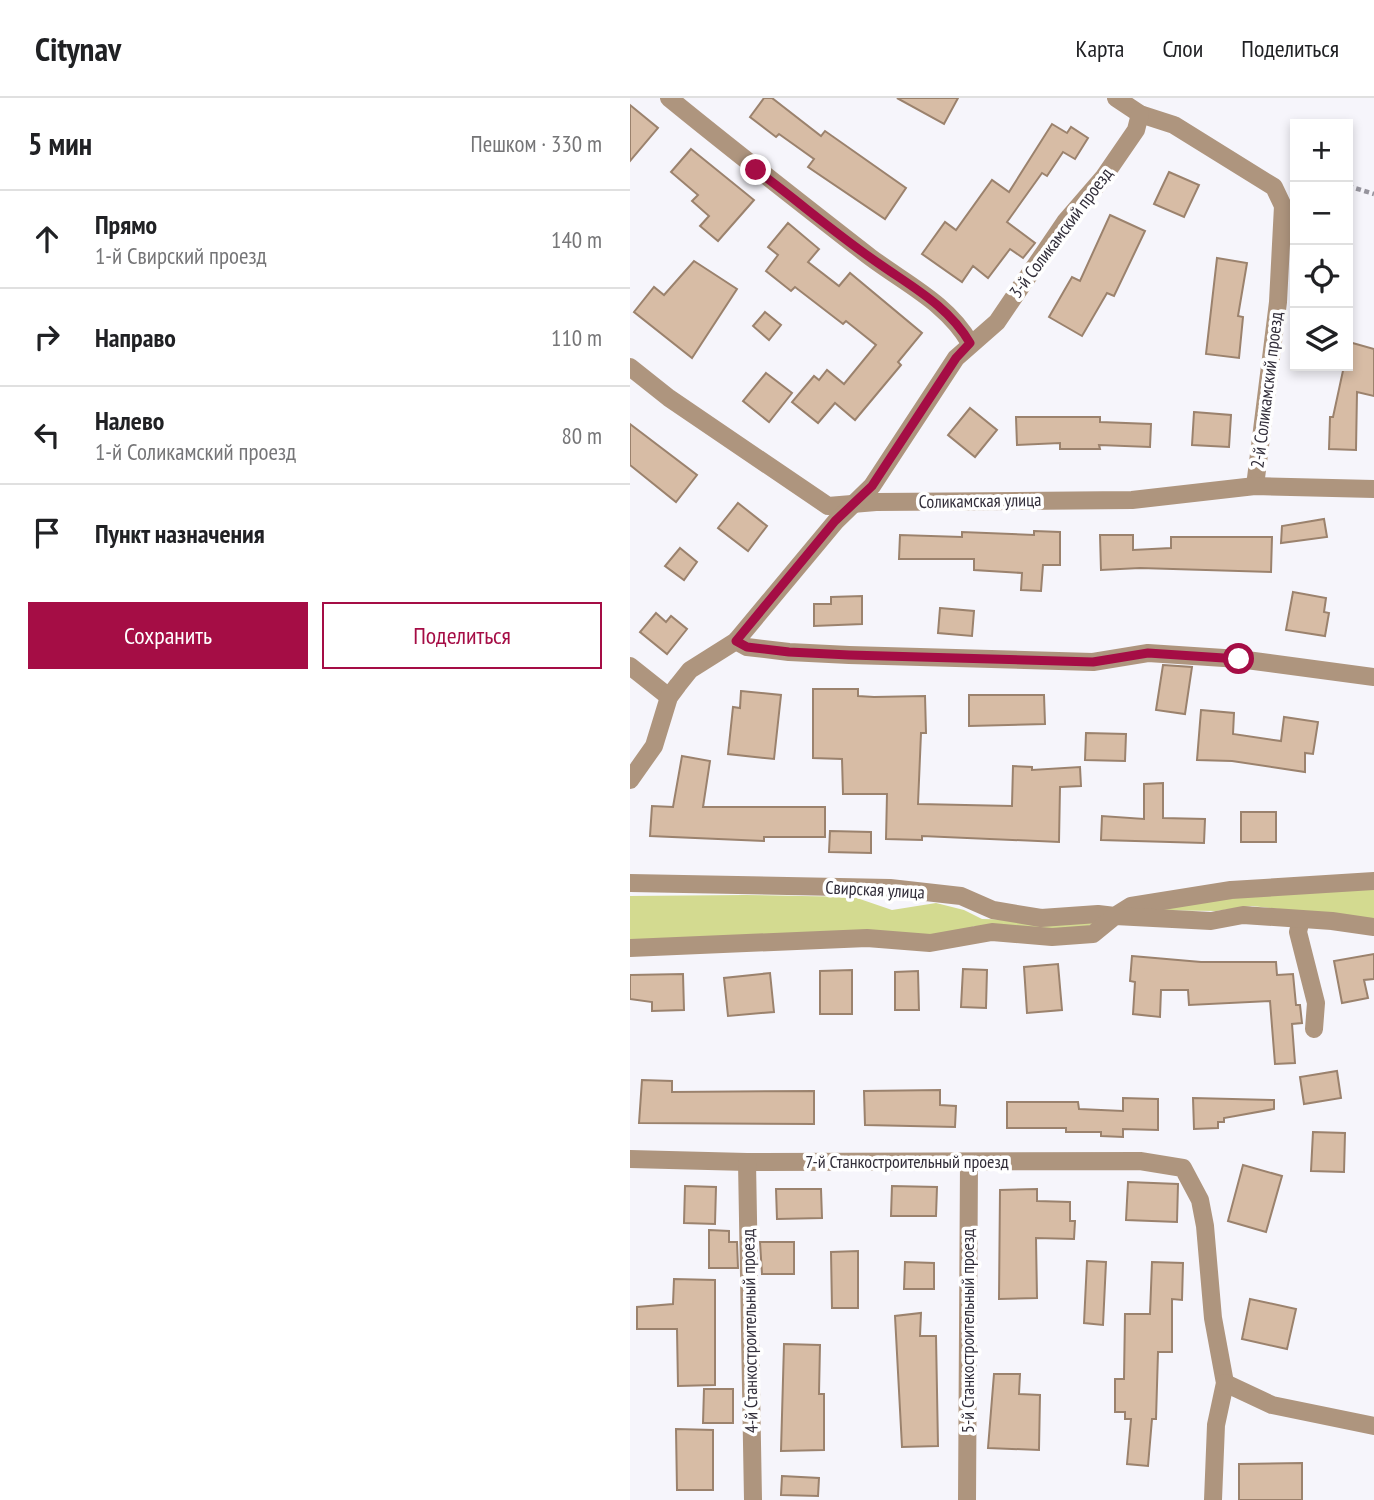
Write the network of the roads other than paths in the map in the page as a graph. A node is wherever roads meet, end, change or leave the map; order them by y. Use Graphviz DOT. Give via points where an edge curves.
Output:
graph roads {
  1 [pos="669,98"];
  2 [pos="1116,98"];
  3 [pos="1140,114"];
  4 [pos="970,343"];
  5 [pos="630,367"];
  6 [pos="1255,486"];
  7 [pos="1374,489"];
  8 [pos="853,503"];
  9 [pos="736,641"];
  10 [pos="630,666"];
  11 [pos="1374,677"];
  12 [pos="669,697"];
  13 [pos="630,780"];
  14 [pos="1374,881"];
  15 [pos="630,883"];
  16 [pos="993,911"];
  17 [pos="1115,916"];
  18 [pos="1301,919"];
  19 [pos="1374,928"];
  20 [pos="992,932"];
  21 [pos="630,948"];
  22 [pos="1314,1029"];
  23 [pos="630,1159"];
  24 [pos="747,1162"];
  25 [pos="969,1162"];
  26 [pos="1225,1384"];
  27 [pos="1374,1426"];
  28 [pos="753,1500"];
  29 [pos="967,1500"];
  30 [pos="1213,1500"];
  1 -- 4 [label="street" via="756,170 924,292"];
  2 -- 3 [label="street, 2-й Соликамский проезд"];
  3 -- 4 [label="street, 3-й Соликамский проезд" via="1136,130 1103,178 1065,222 996,321"];
  3 -- 6 [label="street, 2-й Соликамский проезд" via="1174,125 1275,187 1280,195 1278,302"];
  4 -- 8 [label="street, 3-й Соликамский проезд" via="872,486"];
  5 -- 8 [label="street, Соликамская улица" via="828,506"];
  6 -- 7 [label="street, Соликамская улица"];
  6 -- 8 [label="street, Соликамская улица" via="1132,500"];
  8 -- 9 [label="street, 3-й Соликамский проезд"];
  9 -- 11 [label="street" via="747,647 789,652 895,657 1093,662 1148,653 1239,659"];
  9 -- 12 [label="street, 3-й Соликамский проезд" via="690,670"];
  10 -- 12 [label="street"];
  12 -- 13 [label="street" via="654,746"];
  14 -- 17 [label="street, Свирская улица" via="1231,890 1131,906"];
  15 -- 16 [label="street, Свирская улица" via="890,888 961,897"];
  16 -- 17 [label="street, Свирская улица" via="1041,918"];
  16 -- 20 [label="street"];
  17 -- 18 [label="street, Свирская улица"];
  17 -- 20 [label="street" via="1093,934 1052,937"];
  18 -- 19 [label="street, Свирская улица"];
  18 -- 22 [label="street" via="1298,932 1316,1003"];
  20 -- 21 [label="street" via="930,943 867,938"];
  23 -- 24 [label="street, 7-й Станкостроительный проезд"];
  24 -- 25 [label="street, 7-й Станкостроительный проезд"];
  24 -- 28 [label="street, 4-й Станкостроительный проезд"];
  25 -- 26 [label="street, 7-й Станкостроительный проезд" via="1140,1161 1183,1168 1200,1200"];
  25 -- 29 [label="street, 5-й Станкостроительный проезд"];
  26 -- 27 [label="street" via="1272,1405"];
  26 -- 30 [label="street" via="1216,1425"];
}
